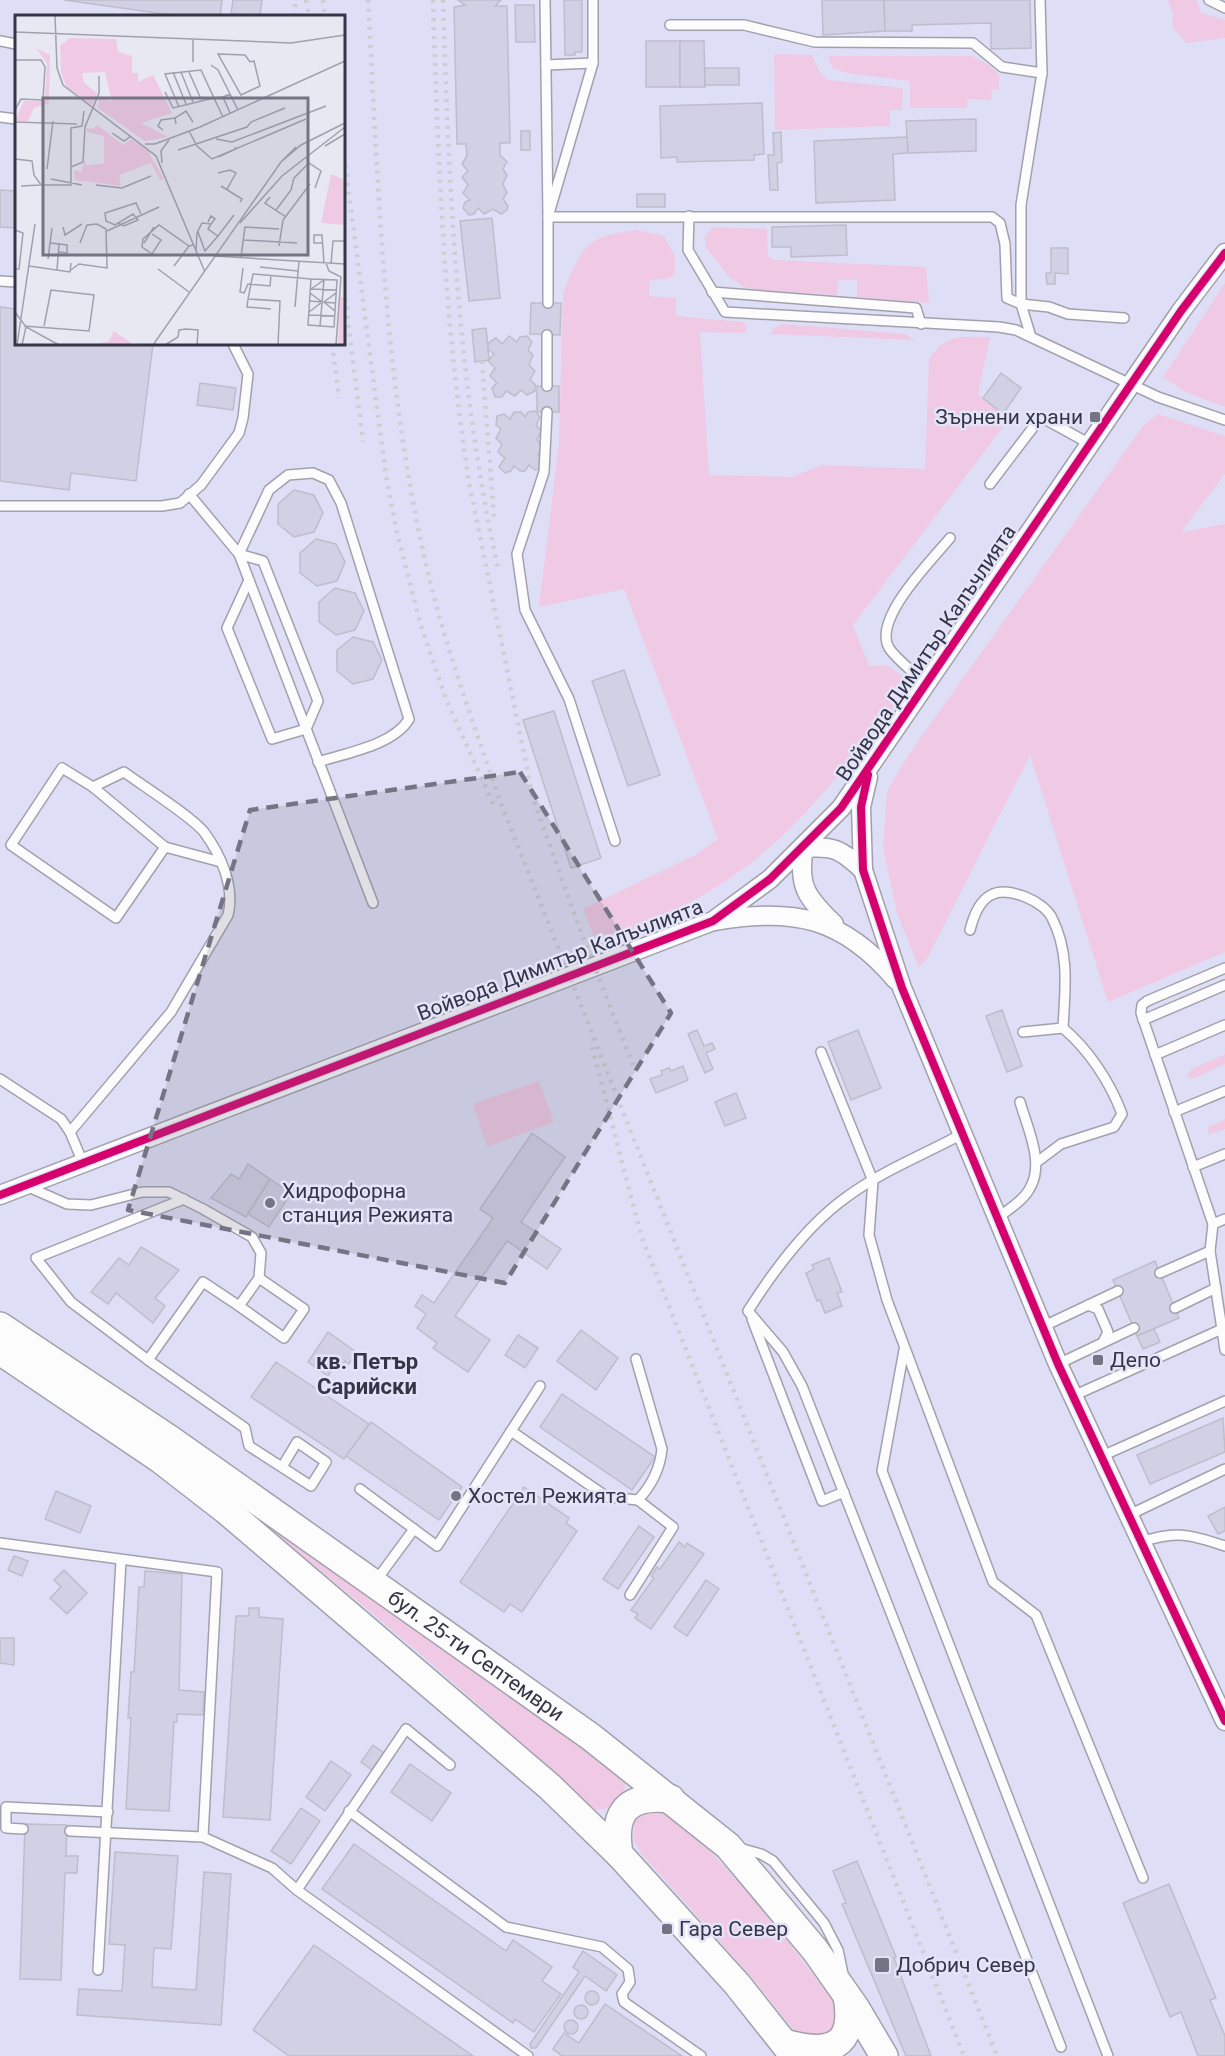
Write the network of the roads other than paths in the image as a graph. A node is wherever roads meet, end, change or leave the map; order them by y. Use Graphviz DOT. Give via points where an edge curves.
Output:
graph roads {
  1 [pos="545,0"];
  2 [pos="593,0"];
  3 [pos="1040,0"];
  4 [pos="1209,0"];
  5 [pos="1225,8"];
  6 [pos="670,26"];
  7 [pos="0,42"];
  8 [pos="15,44"];
  9 [pos="593,63"];
  10 [pos="546,65"];
  11 [pos="1042,73"];
  12 [pos="0,117"];
  13 [pos="15,119"];
  14 [pos="689,216"];
  15 [pos="548,217"];
  16 [pos="1225,253"];
  17 [pos="0,281"];
  18 [pos="15,282"];
  19 [pos="712,292"];
  20 [pos="548,303"];
  21 [pos="1021,304"];
  22 [pos="1124,318"];
  23 [pos="921,324"];
  24 [pos="547,335"];
  25 [pos="1031,337"];
  26 [pos="234,345"];
  27 [pos="1131,385"];
  28 [pos="547,386"];
  29 [pos="547,412"];
  30 [pos="1225,420"];
  31 [pos="1090,444"];
  32 [pos="990,484"];
  33 [pos="189,494"];
  34 [pos="0,506"];
  35 [pos="950,538"];
  36 [pos="238,554"];
  37 [pos="249,580"];
  38 [pos="926,684"];
  39 [pos="306,729"];
  40 [pos="318,762"];
  41 [pos="870,766"];
  42 [pos="93,787"];
  43 [pos="615,841"];
  44 [pos="165,847"];
  45 [pos="804,848"];
  46 [pos="221,862"];
  47 [pos="863,870"];
  48 [pos="373,903"];
  49 [pos="713,921"];
  50 [pos="839,929"];
  51 [pos="970,930"];
  52 [pos="1225,968"];
  53 [pos="1225,985"];
  54 [pos="902,988"];
  55 [pos="1143,1020"];
  56 [pos="1225,1025"];
  57 [pos="1063,1028"];
  58 [pos="1023,1032"];
  59 [pos="821,1052"];
  60 [pos="1155,1055"];
  61 [pos="0,1079"];
  62 [pos="1225,1091"];
  63 [pos="1020,1102"];
  64 [pos="1174,1112"];
  65 [pos="70,1132"];
  66 [pos="962,1134"];
  67 [pos="1225,1154"];
  68 [pos="1036,1162"];
  69 [pos="82,1163"];
  70 [pos="1193,1167"];
  71 [pos="873,1181"];
  72 [pos="24,1185"];
  73 [pos="0,1195"];
  74 [pos="184,1199"];
  75 [pos="997,1219"];
  76 [pos="1225,1219"];
  77 [pos="1213,1224"];
  78 [pos="1210,1251"];
  79 [pos="1160,1273"];
  80 [pos="259,1278"];
  81 [pos="1216,1288"];
  82 [pos="1118,1291"];
  83 [pos="1088,1305"];
  84 [pos="239,1306"];
  85 [pos="1175,1308"];
  86 [pos="748,1311"];
  87 [pos="0,1326"];
  88 [pos="1042,1327"];
  89 [pos="1134,1328"];
  90 [pos="1223,1328"];
  91 [pos="1103,1342"];
  92 [pos="904,1347"];
  93 [pos="1225,1350"];
  94 [pos="0,1351"];
  95 [pos="636,1359"];
  96 [pos="148,1360"];
  97 [pos="1058,1364"];
  98 [pos="540,1386"];
  99 [pos="1073,1396"];
  100 [pos="1225,1401"];
  101 [pos="512,1431"];
  102 [pos="1102,1456"];
  103 [pos="282,1467"];
  104 [pos="1225,1469"];
  105 [pos="360,1489"];
  106 [pos="844,1492"];
  107 [pos="638,1500"];
  108 [pos="1129,1515"];
  109 [pos="414,1529"];
  110 [pos="1142,1542"];
  111 [pos="0,1543"];
  112 [pos="1225,1546"];
  113 [pos="121,1561"];
  114 [pos="374,1584"];
  115 [pos="630,1595"];
  116 [pos="1225,1721"];
  117 [pos="450,1765"];
  118 [pos="671,1800"];
  119 [pos="349,1811"];
  120 [pos="108,1812"];
  121 [pos="23,1829"];
  122 [pos="70,1831"];
  123 [pos="106,1832"];
  124 [pos="203,1837"];
  125 [pos="619,1854"];
  126 [pos="1143,1878"];
  127 [pos="297,1890"];
  128 [pos="98,1970"];
  129 [pos="847,1994"];
  130 [pos="1061,2047"];
  131 [pos="787,2052"];
  132 [pos="528,2056"];
  133 [pos="701,2056"];
  134 [pos="884,2056"];
  135 [pos="1108,2056"];
  1 -- 10 [label="lane"];
  2 -- 9 [label="lane"];
  3 -- 11 [label="lane"];
  4 -- 5 [label="lane"];
  6 -- 11 [label="lane" via="744,26 815,42 973,43 1002,67"];
  7 -- 8 [label="lane"];
  9 -- 10 [label="lane"];
  9 -- 15 [label="lane"];
  10 -- 15 [label="lane"];
  11 -- 21 [label="lane" via="1021,205"];
  12 -- 13 [label="lane"];
  14 -- 15 [label="lane"];
  14 -- 19 [label="lane" via="688,250"];
  14 -- 21 [label="lane" via="992,217 1000,223 1005,244 1007,298"];
  15 -- 20 [label="lane"];
  16 -- 27 [label="street, Войвода Димитър Калъчлията"];
  17 -- 18 [label="lane"];
  19 -- 23 [label="lane" via="724,312"];
  19 -- 23 [label="lane" via="916,308"];
  21 -- 22 [label="lane" via="1068,314"];
  21 -- 25 [label="lane"];
  23 -- 25 [label="lane" via="999,327"];
  24 -- 28 [label="lane"];
  25 -- 27 [label="lane"];
  26 -- 33 [label="lane" via="248,374 243,418 238,433 201,485"];
  27 -- 30 [label="lane"];
  27 -- 31 [label="street, Войвода Димитър Калъчлията"];
  29 -- 43 [label="lane" via="544,472 518,554 525,610 569,699"];
  31 -- 32 [label="lane" via="1041,417"];
  31 -- 38 [label="street, Войвода Димитър Калъчлията"];
  33 -- 34 [label="lane" via="180,503 162,506"];
  33 -- 36 [label="lane"];
  35 -- 38 [label="lane" via="898,602 885,628 889,647"];
  36 -- 37 [label="lane"];
  36 -- 39 [label="lane" via="263,561 318,701"];
  36 -- 40 [label="lane" via="269,490 288,476 313,473 329,480 341,503 409,719 403,729 379,741"];
  37 -- 39 [label="lane"];
  37 -- 39 [label="lane" via="227,628 272,739"];
  38 -- 41 [label="street, Войвода Димитър Калъчлията"];
  39 -- 40 [label="lane"];
  40 -- 48 [label="lane"];
  41 -- 45 [label="street, Войвода Димитър Калъчлията" via="841,808"];
  41 -- 47 [label="street" via="861,807"];
  42 -- 44 [label="lane"];
  42 -- 44 [label="lane" via="62,768 11,845 117,918"];
  42 -- 46 [label="lane" via="124,772 203,831"];
  44 -- 46 [label="lane"];
  45 -- 47 [label="street" via="829,846 843,851"];
  45 -- 49 [label="street, Войвода Димитър Калъчлията"];
  45 -- 50 [label="street" via="800,871 810,901"];
  46 -- 65 [label="lane" via="232,898 228,915 171,1012"];
  47 -- 54 [label="street"];
  49 -- 50 [label="street" via="777,914 810,918"];
  49 -- 69 [label="street, Войвода Димитър Калъчлията"];
  50 -- 54 [label="street" via="880,961"];
  51 -- 57 [label="lane" via="973,916 989,895 1001,891 1029,898 1051,915 1066,965"];
  52 -- 55 [label="lane" via="1147,1001 1142,1005"];
  53 -- 55 [label="lane"];
  54 -- 66 [label="street"];
  55 -- 60 [label="lane"];
  56 -- 60 [label="lane"];
  57 -- 58 [label="lane"];
  57 -- 68 [label="lane" via="1080,1043 1116,1096 1122,1114 1114,1127 1061,1144"];
  59 -- 71 [label="lane"];
  60 -- 64 [label="lane"];
  61 -- 65 [label="lane" via="61,1119"];
  62 -- 64 [label="lane"];
  63 -- 68 [label="lane"];
  64 -- 70 [label="lane"];
  65 -- 69 [label="lane"];
  66 -- 71 [label="lane"];
  66 -- 75 [label="street"];
  67 -- 70 [label="lane"];
  68 -- 75 [label="lane" via="1032,1185"];
  69 -- 72 [label="street, Войвода Димитър Калъчлията"];
  70 -- 77 [label="lane"];
  71 -- 86 [label="lane" via="848,1196 816,1224"];
  71 -- 92 [label="lane" via="869,1235 886,1300"];
  72 -- 73 [label="street, Войвода Димитър Калъчлията"];
  72 -- 74 [label="lane" via="67,1204 91,1205 142,1192 169,1192"];
  74 -- 80 [label="lane" via="252,1237 261,1253"];
  74 -- 96 [label="lane" via="36,1258 71,1302"];
  75 -- 88 [label="street"];
  76 -- 77 [label="lane"];
  77 -- 78 [label="lane"];
  78 -- 79 [label="lane"];
  78 -- 81 [label="lane"];
  80 -- 84 [label="lane"];
  80 -- 84 [label="lane" via="304,1309 284,1338"];
  81 -- 85 [label="lane"];
  81 -- 90 [label="lane"];
  82 -- 83 [label="lane"];
  83 -- 88 [label="lane"];
  83 -- 91 [label="lane" via="1098,1309 1108,1332"];
  84 -- 96 [label="lane" via="203,1282"];
  86 -- 106 [label="lane" via="783,1352 802,1386"];
  86 -- 106 [label="lane" via="822,1501"];
  87 -- 114 [label="main road, бул. 25-ти Септември" via="171,1440"];
  88 -- 97 [label="street"];
  89 -- 91 [label="lane"];
  90 -- 93 [label="lane"];
  90 -- 99 [label="lane"];
  91 -- 97 [label="lane"];
  92 -- 126 [label="lane" via="993,1582 1036,1615"];
  92 -- 135 [label="lane" via="882,1470"];
  94 -- 125 [label="main road, бул. 25-ти Септември" via="160,1459 227,1511 550,1787"];
  95 -- 107 [label="lane" via="662,1449 661,1463 649,1489"];
  96 -- 103 [label="lane" via="245,1428 249,1446"];
  97 -- 99 [label="street"];
  98 -- 101 [label="lane"];
  99 -- 102 [label="street"];
  100 -- 102 [label="lane"];
  101 -- 107 [label="lane" via="607,1497"];
  101 -- 109 [label="lane" via="437,1546"];
  102 -- 108 [label="street"];
  103 -- 103 [label="lane" via="311,1486 326,1462 297,1442"];
  104 -- 108 [label="lane"];
  105 -- 109 [label="lane"];
  106 -- 130 [label="lane"];
  107 -- 115 [label="lane" via="673,1527"];
  108 -- 110 [label="street"];
  109 -- 114 [label="lane"];
  110 -- 112 [label="lane" via="1162,1535 1190,1534"];
  110 -- 116 [label="street"];
  111 -- 113 [label="lane"];
  113 -- 120 [label="lane"];
  113 -- 124 [label="lane" via="217,1572"];
  114 -- 118 [label="main road, бул. 25-ти Септември" via="591,1737"];
  117 -- 119 [label="lane" via="406,1729"];
  118 -- 125 [label="main road" via="650,1797 624,1810 618,1822"];
  118 -- 129 [label="main road, бул. 25-ти Септември" via="728,1846"];
  119 -- 127 [label="lane"];
  119 -- 133 [label="lane" via="506,1927 602,1947 630,1973 630,1982 622,1994 624,2002"];
  120 -- 121 [label="lane" via="6,1807 6,1828"];
  120 -- 123 [label="lane"];
  122 -- 123 [label="lane"];
  123 -- 124 [label="lane"];
  123 -- 128 [label="lane"];
  124 -- 127 [label="lane" via="272,1868"];
  125 -- 131 [label="main road, бул. 25-ти Септември" via="737,1984"];
  127 -- 132 [label="lane"];
  129 -- 131 [label="main road" via="849,2024 843,2042 830,2052 815,2055"];
  129 -- 134 [label="main road, бул. 25-ти Септември"];
}
